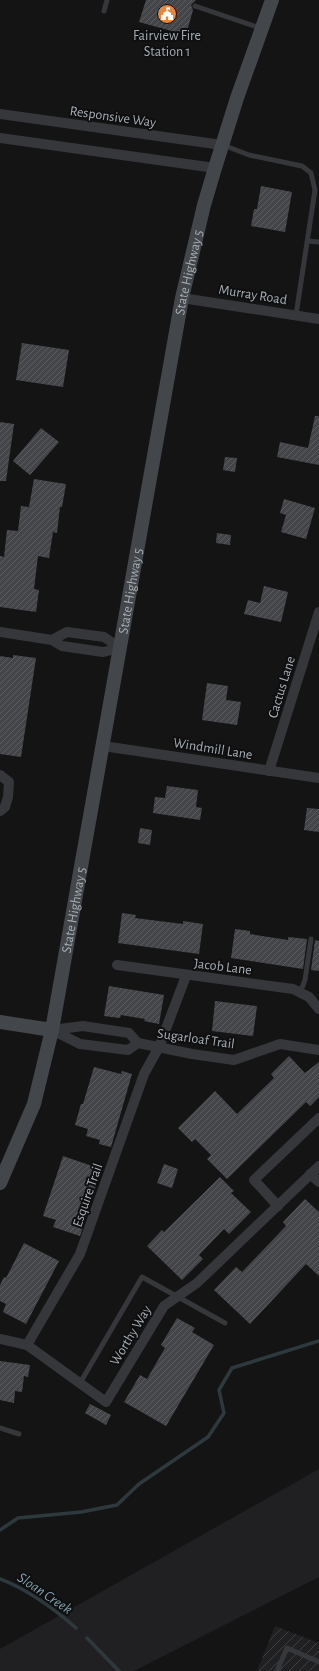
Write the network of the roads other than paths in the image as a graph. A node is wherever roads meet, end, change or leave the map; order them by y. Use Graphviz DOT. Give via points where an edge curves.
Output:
graph roads {
  1 [pos="107,0"];
  2 [pos="272,0"];
  3 [pos="194,6"];
  4 [pos="104,11"];
  5 [pos="261,29"];
  6 [pos="0,114"];
  7 [pos="0,138"];
  8 [pos="222,145"];
  9 [pos="215,168"];
  10 [pos="308,241"];
  11 [pos="319,242"];
  12 [pos="182,298"];
  13 [pos="296,315"];
  14 [pos="319,319"];
  15 [pos="319,612"];
  16 [pos="0,632"];
  17 [pos="52,640"];
  18 [pos="120,648"];
  19 [pos="103,746"];
  20 [pos="269,771"];
  21 [pos="0,775"];
  22 [pos="319,778"];
  23 [pos="0,811"];
  24 [pos="311,939"];
  25 [pos="117,965"];
  26 [pos="186,976"];
  27 [pos="300,993"];
  28 [pos="319,1009"];
  29 [pos="0,1022"];
  30 [pos="52,1030"];
  31 [pos="138,1043"];
  32 [pos="159,1048"];
  33 [pos="319,1050"];
  34 [pos="319,1118"];
  35 [pos="319,1166"];
  36 [pos="310,1174"];
  37 [pos="319,1182"];
  38 [pos="0,1183"];
  39 [pos="278,1206"];
  40 [pos="178,1296"];
  41 [pos="225,1323"];
  42 [pos="0,1339"];
  43 [pos="27,1345"];
  44 [pos="80,1383"];
  45 [pos="0,1428"];
  46 [pos="19,1434"];
  47 [pos="319,1662"];
  48 [pos="277,1671"];
  1 -- 4 [label="lane"];
  2 -- 5 [label="main road, State Highway 5"];
  3 -- 5 [label="lane"];
  5 -- 8 [label="main road, State Highway 5"];
  6 -- 8 [label="street, Responsive Way"];
  7 -- 9 [label="street"];
  8 -- 9 [label="main road, State Highway 5"];
  8 -- 10 [label="lane" via="248,155 302,166 311,173 315,190"];
  9 -- 12 [label="main road, State Highway 5"];
  10 -- 11 [label="lane"];
  10 -- 13 [label="lane"];
  12 -- 13 [label="street, Murray Road"];
  12 -- 18 [label="main road, State Highway 5"];
  13 -- 14 [label="street, Murray Road"];
  15 -- 20 [label="street, Cactus Lane"];
  16 -- 17 [label="street"];
  17 -- 18 [label="street" via="62,646 102,652"];
  17 -- 18 [label="street" via="66,632 104,636"];
  18 -- 19 [label="main road, State Highway 5"];
  19 -- 20 [label="street, Windmill Lane"];
  19 -- 30 [label="main road, State Highway 5"];
  20 -- 22 [label="street, Windmill Lane"];
  21 -- 23 [label="street" via="9,782 5,807"];
  24 -- 27 [label="lane" via="305,980"];
  25 -- 26 [label="street, Jacob Lane"];
  26 -- 27 [label="street, Jacob Lane" via="293,989"];
  26 -- 32 [label="street, Esquire Trail"];
  27 -- 28 [label="street, Jacob Lane" via="309,997"];
  29 -- 30 [label="main road"];
  30 -- 31 [label="street, Sugarloaf Trail" via="84,1026 130,1033"];
  30 -- 31 [label="street, Sugarloaf Trail" via="80,1044 128,1050"];
  30 -- 38 [label="main road, State Highway 5" via="34,1104"];
  31 -- 32 [label="street, Sugarloaf Trail"];
  32 -- 33 [label="street, Sugarloaf Trail" via="234,1060 280,1044"];
  32 -- 43 [label="street, Esquire Trail" via="144,1074 80,1254"];
  34 -- 39 [label="street" via="254,1180"];
  35 -- 36 [label="street, Worthy Way"];
  36 -- 37 [label="street"];
  36 -- 39 [label="street, Worthy Way"];
  39 -- 40 [label="street, Worthy Way" via="197,1284"];
  40 -- 41 [label="lane"];
  40 -- 44 [label="street, Worthy Way" via="164,1306 106,1402"];
  40 -- 44 [label="lane" via="142,1277"];
  42 -- 43 [label="street, Worthy Way"];
  43 -- 44 [label="street, Worthy Way"];
  45 -- 46 [label="lane"];
  47 -- 48 [label="lane" via="287,1648"];
}
